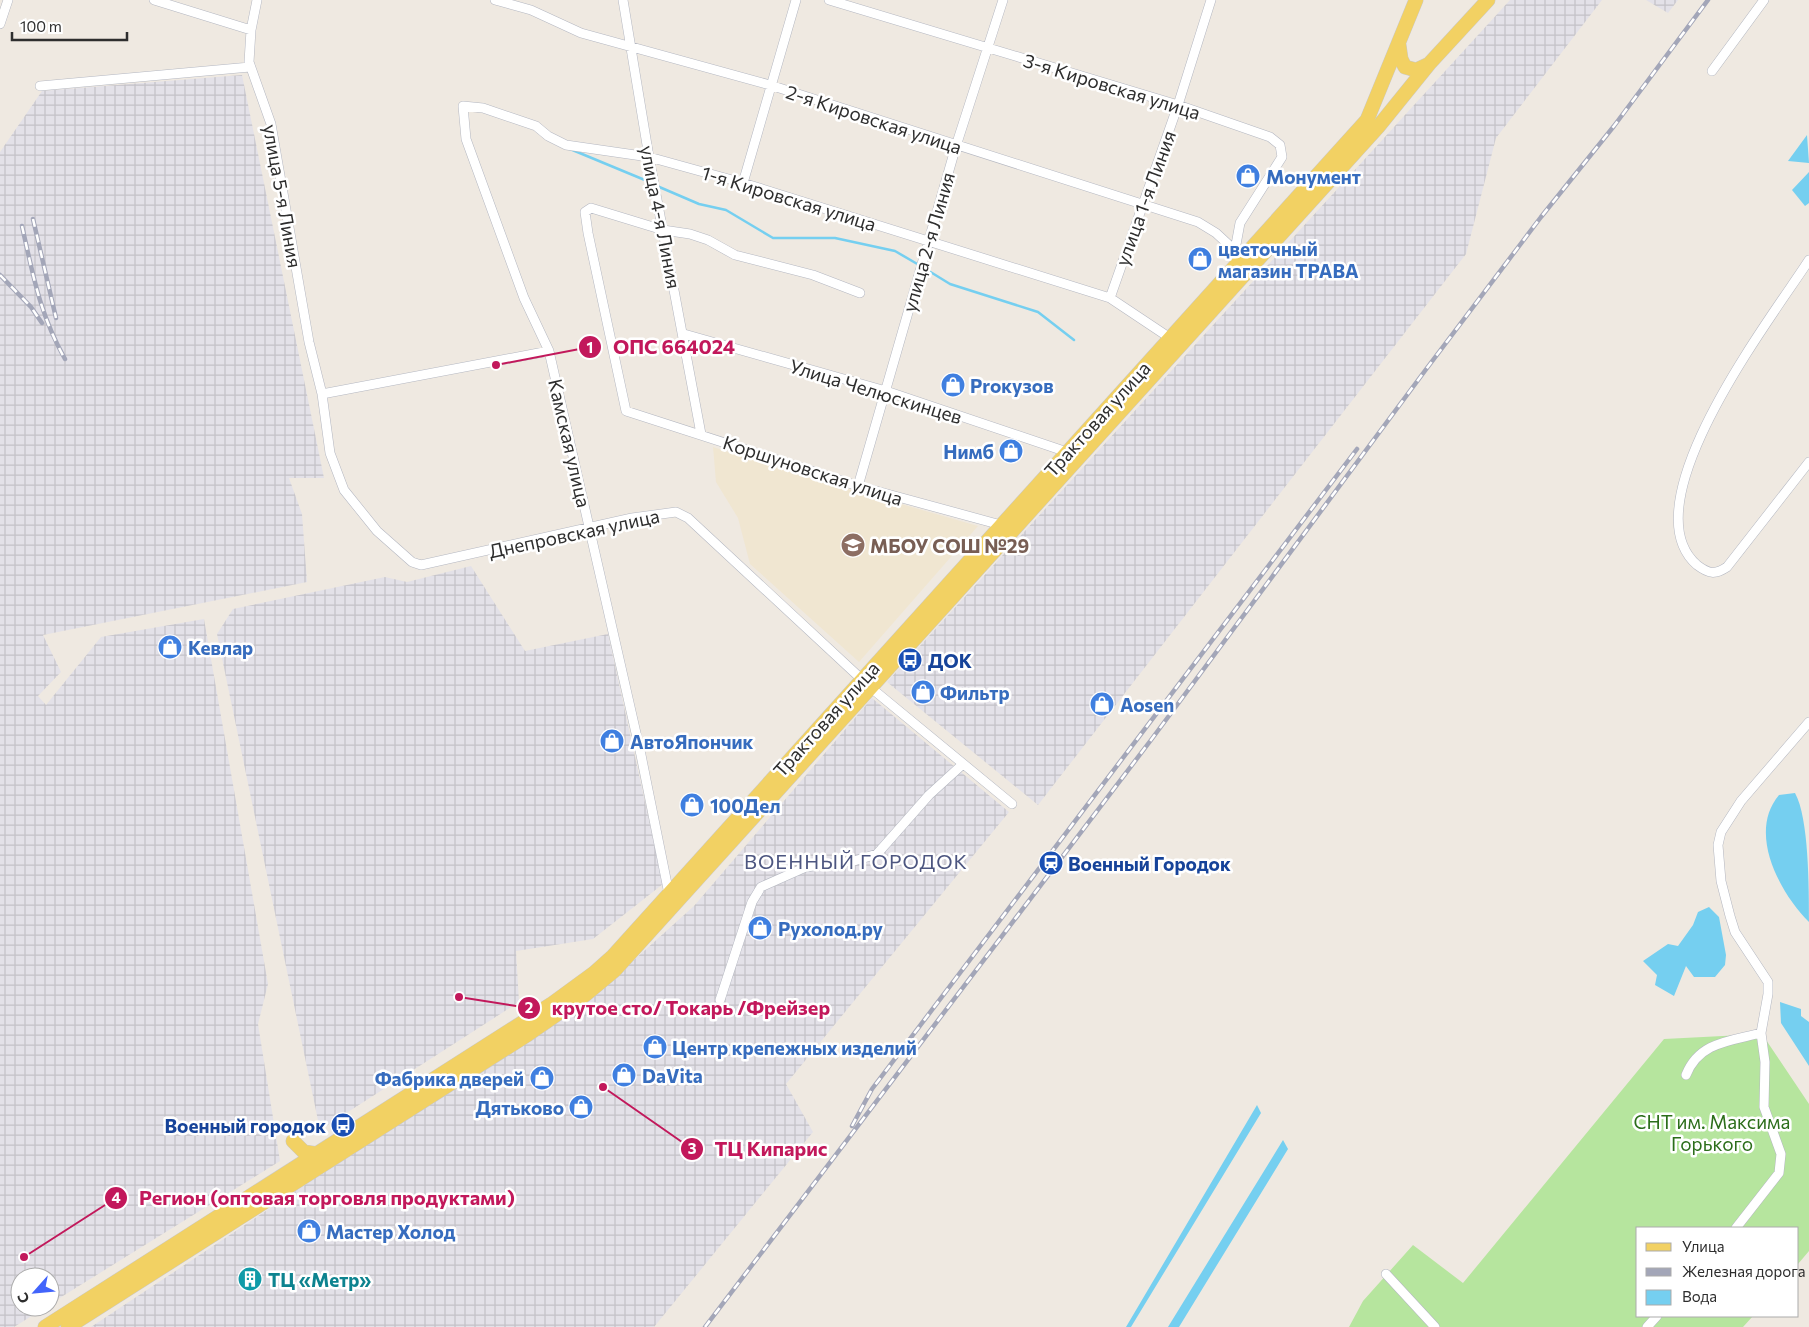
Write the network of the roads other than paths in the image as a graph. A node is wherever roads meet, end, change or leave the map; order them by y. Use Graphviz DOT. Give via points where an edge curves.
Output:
graph roads {
  1 [pos="8,0"];
  2 [pos="154,0"];
  3 [pos="257,0"];
  4 [pos="495,0"];
  5 [pos="623,0"];
  6 [pos="796,0"];
  7 [pos="829,0"];
  8 [pos="1003,0"];
  9 [pos="1211,0"];
  10 [pos="1416,0"];
  11 [pos="1488,0"];
  12 [pos="1764,0"];
  13 [pos="1,20"];
  14 [pos="251,30"];
  15 [pos="1399,44"];
  16 [pos="630,46"];
  17 [pos="988,48"];
  18 [pos="1429,64"];
  19 [pos="250,67"];
  20 [pos="1712,71"];
  21 [pos="770,85"];
  22 [pos="40,86"];
  23 [pos="1178,105"];
  24 [pos="956,146"];
  25 [pos="649,157"];
  26 [pos="743,183"];
  27 [pos="1144,204"];
  28 [pos="663,230"];
  29 [pos="928,242"];
  30 [pos="1239,254"];
  31 [pos="1809,260"];
  32 [pos="860,293"];
  33 [pos="1110,298"];
  34 [pos="684,334"];
  35 [pos="1170,338"];
  36 [pos="549,351"];
  37 [pos="886,391"];
  38 [pos="322,394"];
  39 [pos="701,434"];
  40 [pos="1067,452"];
  41 [pos="1809,462"];
  42 [pos="858,486"];
  43 [pos="1001,525"];
  44 [pos="589,528"];
  45 [pos="421,565"];
  46 [pos="866,683"];
  47 [pos="1809,722"];
  48 [pos="963,764"];
  49 [pos="1012,804"];
  50 [pos="669,894"];
  51 [pos="720,1000"];
  52 [pos="1761,1033"];
  53 [pos="1686,1075"];
  54 [pos="293,1141"];
  55 [pos="318,1154"];
  56 [pos="1737,1227"];
  57 [pos="1386,1274"];
  58 [pos="1656,1317"];
  59 [pos="45,1327"];
  60 [pos="68,1327"];
  61 [pos="1435,1327"];
  62 [pos="1647,1327"];
  1 -- 13 [label="street"];
  2 -- 14 [label="street"];
  3 -- 14 [label="street, улица 5-я Линия"];
  4 -- 16 [label="street, 2-я Кировская улица" via="531,10 581,33"];
  5 -- 16 [label="street, улица 4-я Линия"];
  6 -- 21 [label="street"];
  7 -- 17 [label="street, 3-я Кировская улица"];
  8 -- 17 [label="street, улица 2-я Линия"];
  9 -- 23 [label="street, улица 1-я Линия"];
  10 -- 15 [label="main road, Трактовая улица"];
  11 -- 18 [label="main road, Трактовая улица"];
  12 -- 20 [label="street"];
  14 -- 19 [label="street, улица 5-я Линия"];
  15 -- 18 [label="main road" via="1405,67 1416,70"];
  15 -- 30 [label="main road, Трактовая улица" via="1367,120"];
  16 -- 21 [label="street, 2-я Кировская улица"];
  16 -- 25 [label="street, улица 4-я Линия"];
  17 -- 23 [label="street, 3-я Кировская улица"];
  17 -- 24 [label="street, улица 2-я Линия"];
  18 -- 46 [label="main road, Трактовая улица" via="1378,127"];
  19 -- 22 [label="street"];
  19 -- 38 [label="street, улица 5-я Линия" via="271,124 309,342"];
  21 -- 24 [label="street, 2-я Кировская улица"];
  21 -- 26 [label="street"];
  23 -- 27 [label="street, улица 1-я Линия"];
  23 -- 30 [label="street, 3-я Кировская улица" via="1270,137 1280,145 1282,158 1240,223"];
  24 -- 27 [label="street, 2-я Кировская улица"];
  24 -- 29 [label="street, улица 2-я Линия"];
  25 -- 26 [label="street, 1-я Кировская улица"];
  25 -- 28 [label="street, улица 4-я Линия"];
  25 -- 36 [label="street, Камская улица" via="566,144 536,126 483,108 462,106 466,139 524,298"];
  26 -- 29 [label="street, 1-я Кировская улица"];
  27 -- 30 [label="street, 2-я Кировская улица" via="1198,222"];
  27 -- 33 [label="street, улица 1-я Линия"];
  28 -- 32 [label="street" via="690,234 735,255 813,275"];
  28 -- 34 [label="street, улица 4-я Линия"];
  28 -- 39 [label="street, Коршуновская улица" via="591,208 586,212 626,411"];
  29 -- 33 [label="street, 1-я Кировская улица"];
  29 -- 37 [label="street, улица 2-я Линия"];
  30 -- 35 [label="main road, Трактовая улица"];
  31 -- 41 [label="street" via="1719,397 1690,459 1679,511 1681,532 1691,559 1707,572 1717,573 1727,567"];
  33 -- 35 [label="street"];
  34 -- 37 [label="street, Улица Челюскинцев"];
  34 -- 39 [label="street, улица 4-я Линия"];
  35 -- 40 [label="main road, Трактовая улица"];
  36 -- 38 [label="street"];
  36 -- 44 [label="street, Камская улица"];
  37 -- 40 [label="street, Улица Челюскинцев"];
  37 -- 42 [label="street, улица 2-я Линия"];
  38 -- 45 [label="street, улица 5-я Линия" via="330,453 344,490 377,531 412,562"];
  39 -- 42 [label="street, Коршуновская улица"];
  40 -- 43 [label="main road, Трактовая улица"];
  42 -- 43 [label="street, Коршуновская улица"];
  43 -- 46 [label="main road, Трактовая улица"];
  44 -- 45 [label="street, Днепровская улица"];
  44 -- 46 [label="street, Днепровская улица" via="676,512 682,515"];
  44 -- 50 [label="street, Камская улица"];
  46 -- 48 [label="street, Днепровская улица"];
  46 -- 50 [label="main road, Трактовая улица"];
  46 -- 60 [label="main road, Трактовая улица" via="722,854 602,982 527,1035"];
  47 -- 52 [label="street" via="1742,801 1721,832 1718,845 1721,881 1735,932 1768,982"];
  48 -- 49 [label="street, Днепровская улица"];
  48 -- 51 [label="street" via="929,794 877,854 854,862 806,867 760,888 752,902"];
  50 -- 55 [label="main road, Трактовая улица" via="613,956 575,987"];
  52 -- 53 [label="street" via="1704,1050 1691,1062"];
  52 -- 56 [label="street" via="1766,1062 1764,1107 1780,1154 1779,1173"];
  54 -- 55 [label="main road" via="304,1152"];
  55 -- 59 [label="main road, Трактовая улица"];
  57 -- 61 [label="street"];
  58 -- 62 [label="street"];
}
